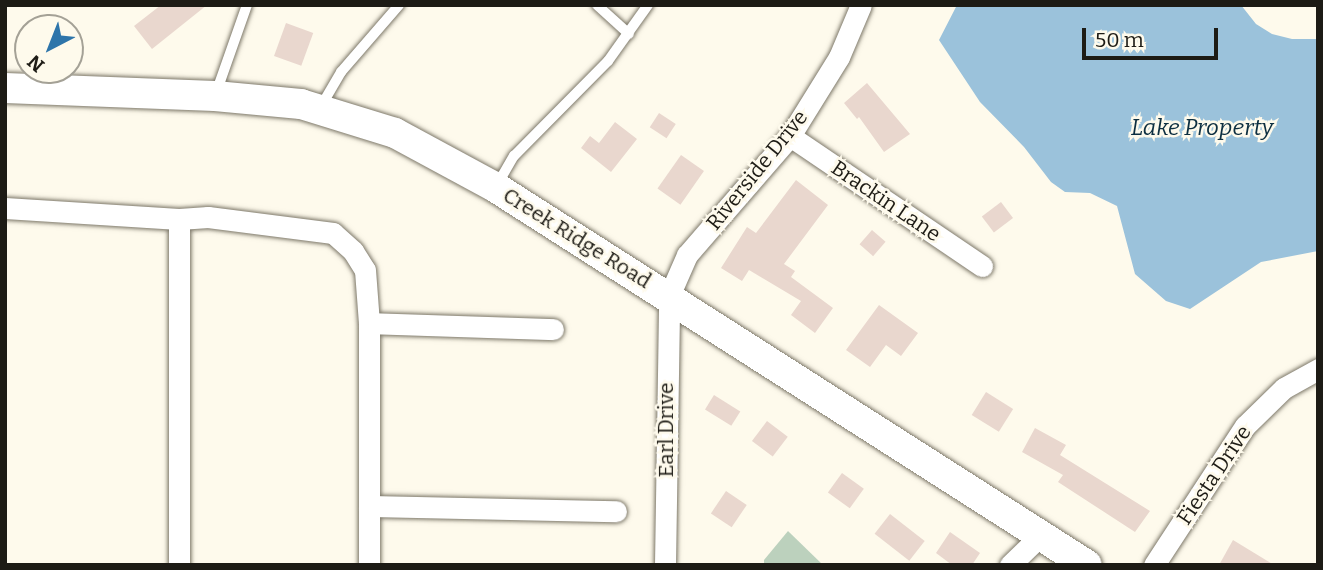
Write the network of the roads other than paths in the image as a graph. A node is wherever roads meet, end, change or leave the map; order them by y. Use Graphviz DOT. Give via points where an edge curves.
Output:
graph roads {
  1 [pos="247,5"];
  2 [pos="399,5"];
  3 [pos="597,5"];
  4 [pos="648,5"];
  5 [pos="861,5"];
  6 [pos="629,34"];
  7 [pos="5,88"];
  8 [pos="215,96"];
  9 [pos="319,110"];
  10 [pos="790,136"];
  11 [pos="495,187"];
  12 [pos="5,208"];
  13 [pos="179,219"];
  14 [pos="982,266"];
  15 [pos="669,296"];
  16 [pos="369,324"];
  17 [pos="553,329"];
  18 [pos="1318,369"];
  19 [pos="369,506"];
  20 [pos="616,511"];
  21 [pos="1041,535"];
  22 [pos="179,565"];
  23 [pos="369,565"];
  24 [pos="665,565"];
  25 [pos="1010,565"];
  26 [pos="1087,565"];
  27 [pos="1154,565"];
  1 -- 8 [label="lane"];
  2 -- 9 [label="lane" via="341,72"];
  3 -- 6 [label="lane"];
  4 -- 6 [label="lane"];
  5 -- 10 [label="street, Riverside Drive" via="839,57"];
  6 -- 11 [label="lane" via="514,156"];
  7 -- 8 [label="main road, Creek Ridge Road"];
  8 -- 9 [label="main road, Creek Ridge Road" via="301,104"];
  9 -- 11 [label="main road, Creek Ridge Road" via="395,133"];
  10 -- 14 [label="street, Brackin Lane"];
  10 -- 15 [label="street, Riverside Drive" via="687,255"];
  11 -- 15 [label="main road, Creek Ridge Road"];
  12 -- 13 [label="street"];
  13 -- 16 [label="street" via="208,217 333,233 365,270"];
  13 -- 22 [label="street"];
  15 -- 21 [label="main road, Creek Ridge Road"];
  15 -- 24 [label="street, Earl Drive"];
  16 -- 17 [label="street"];
  16 -- 19 [label="street"];
  18 -- 27 [label="street, Fiesta Drive" via="1284,388 1245,426"];
  19 -- 20 [label="street"];
  19 -- 23 [label="street"];
  21 -- 25 [label="street"];
  21 -- 26 [label="main road, Creek Ridge Road"];
}
